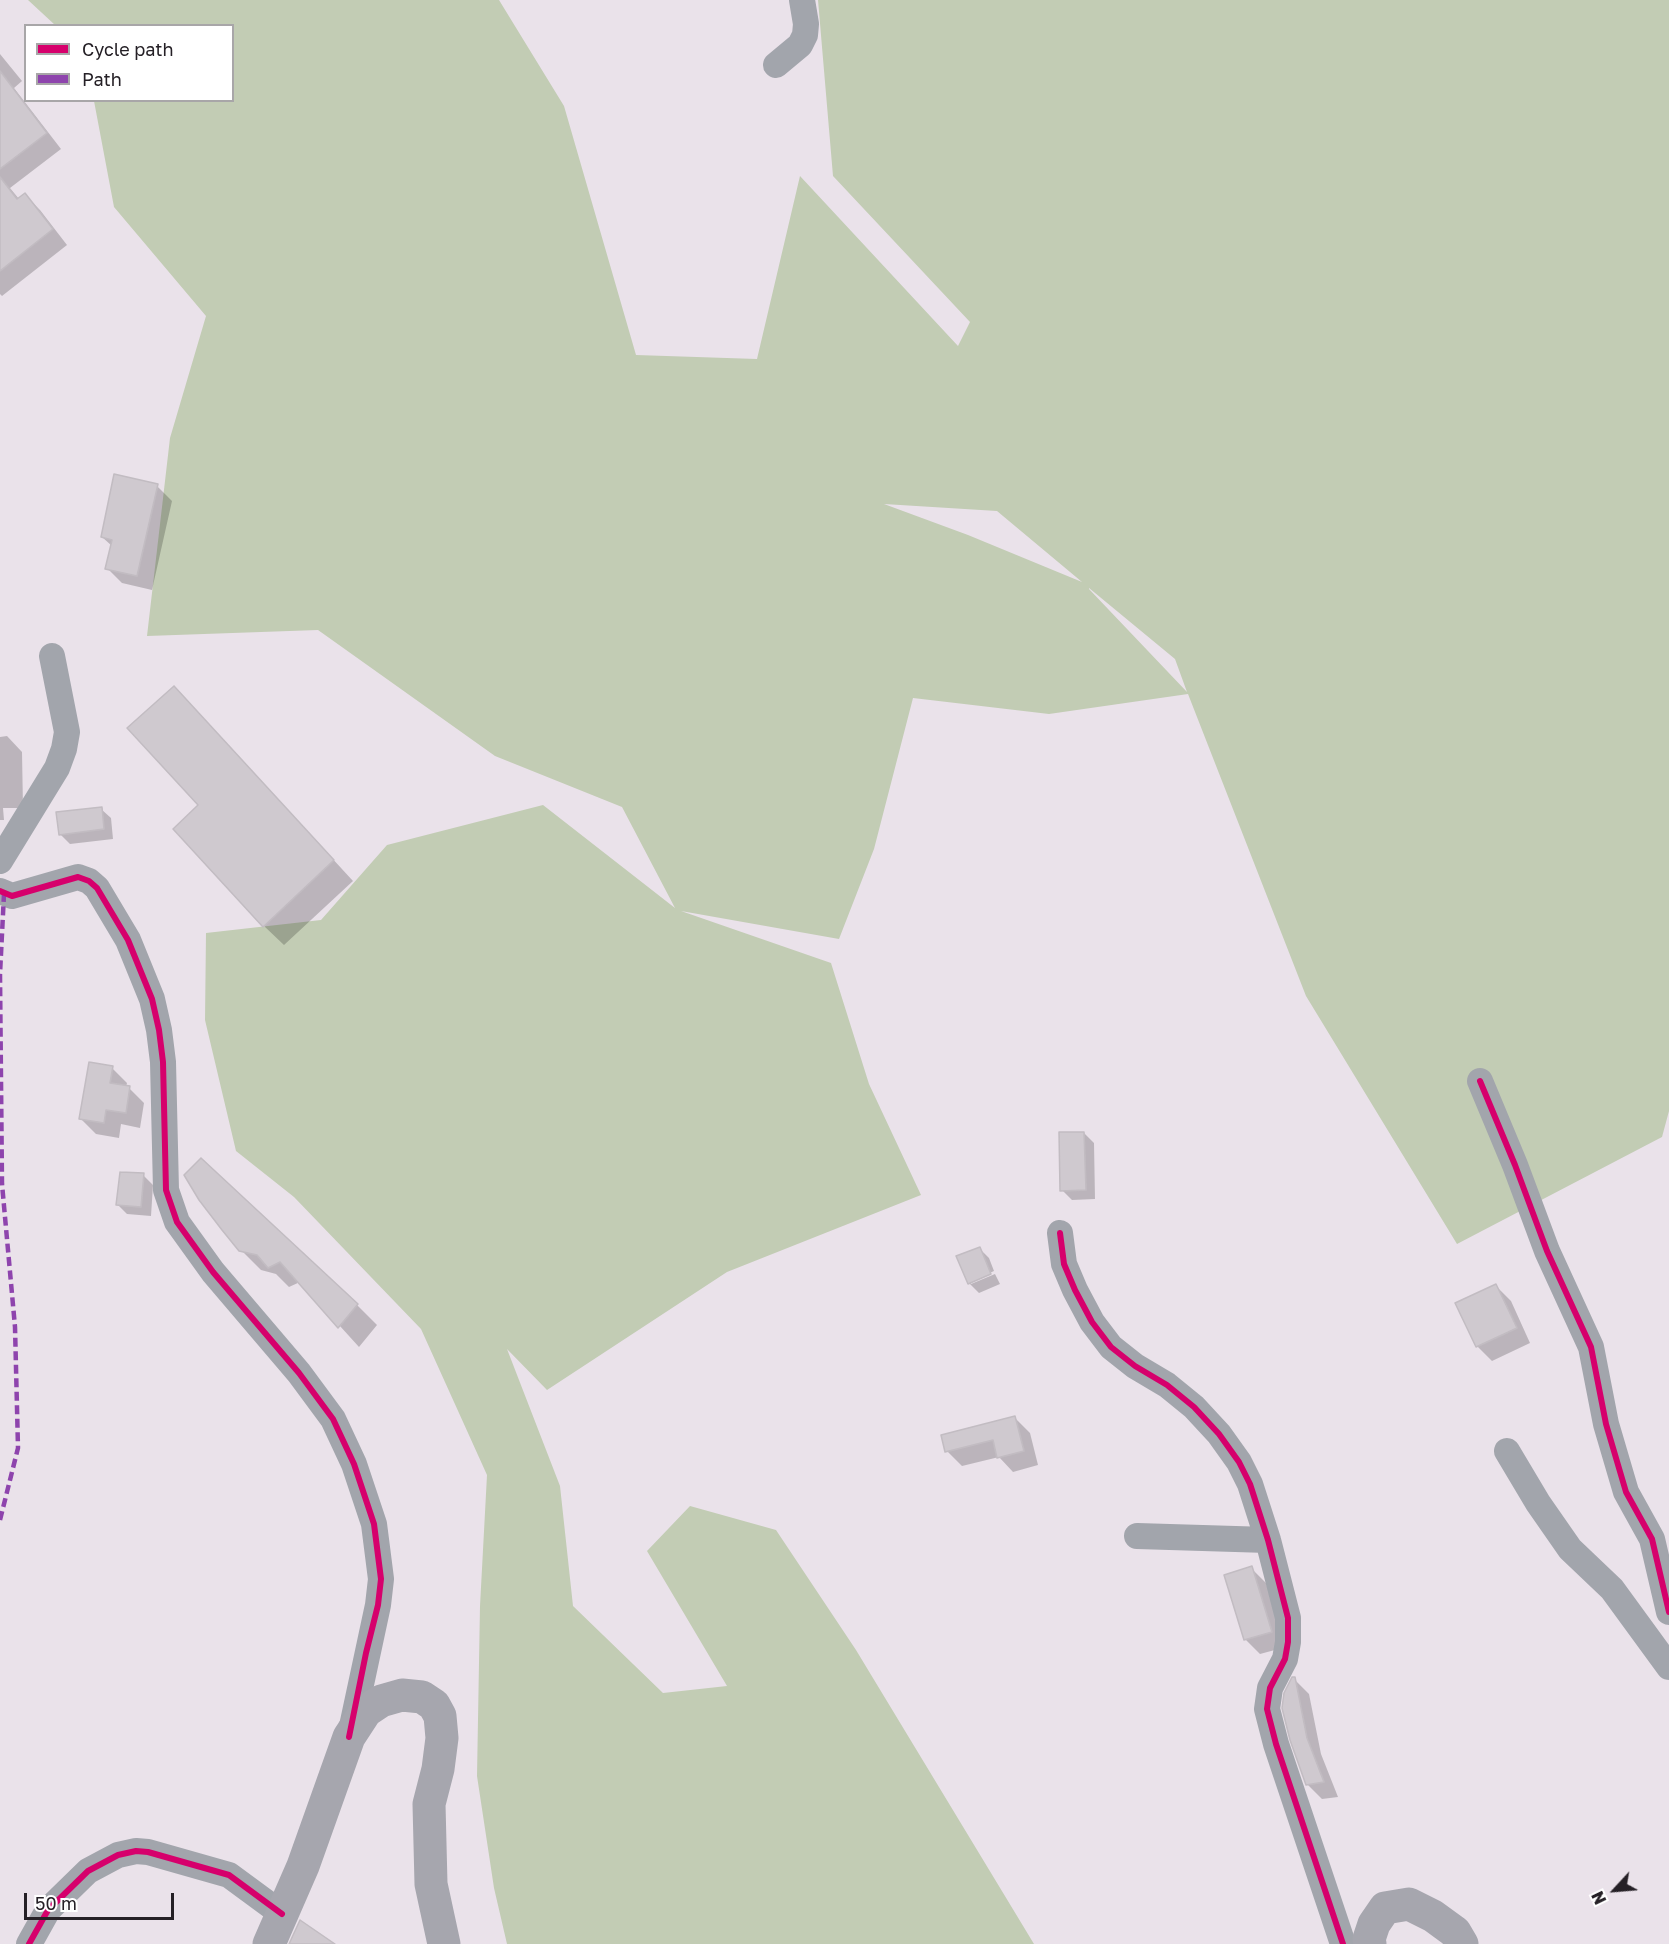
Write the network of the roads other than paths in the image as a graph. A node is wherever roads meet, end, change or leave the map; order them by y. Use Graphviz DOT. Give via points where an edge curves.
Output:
graph roads {
  1 [pos="802,0"];
  2 [pos="776,65"];
  3 [pos="52,656"];
  4 [pos="0,861"];
  5 [pos="0,891"];
  6 [pos="1480,1081"];
  7 [pos="1060,1233"];
  8 [pos="1507,1451"];
  9 [pos="1137,1536"];
  10 [pos="1268,1540"];
  11 [pos="1669,1612"];
  12 [pos="1669,1667"];
  13 [pos="349,1737"];
  14 [pos="282,1914"];
  15 [pos="29,1944"];
  16 [pos="269,1944"];
  17 [pos="444,1944"];
  18 [pos="1343,1944"];
  19 [pos="1370,1944"];
  20 [pos="1462,1944"];
  1 -- 2 [label="street" via="805,35 800,45"];
  3 -- 4 [label="street" via="67,732 63,749 57,768"];
  5 -- 13 [label="street" via="12,896 78,877 97,888 128,940 152,999 163,1062 166,1190 177,1222 333,1419 354,1464 374,1524 381,1579"];
  6 -- 11 [label="street" via="1547,1251 1591,1347 1606,1424 1626,1492 1652,1539"];
  7 -- 10 [label="street" via="1064,1264 1092,1322 1111,1347 1167,1385 1219,1434 1250,1484"];
  8 -- 12 [label="street" via="1570,1549 1612,1589"];
  9 -- 10 [label="street"];
  10 -- 18 [label="street" via="1288,1618 1288,1642 1285,1659 1270,1688 1267,1709"];
  13 -- 14 [label="main road"];
  13 -- 17 [label="main road" via="366,1711 381,1701 402,1695 422,1697 434,1705 440,1716 442,1738 429,1804 431,1884"];
  14 -- 15 [label="street" via="229,1875 136,1851 118,1855 88,1871 48,1910"];
  14 -- 16 [label="main road"];
  19 -- 20 [label="main road" via="1374,1924 1385,1908 1410,1904 1455,1932"];
}
